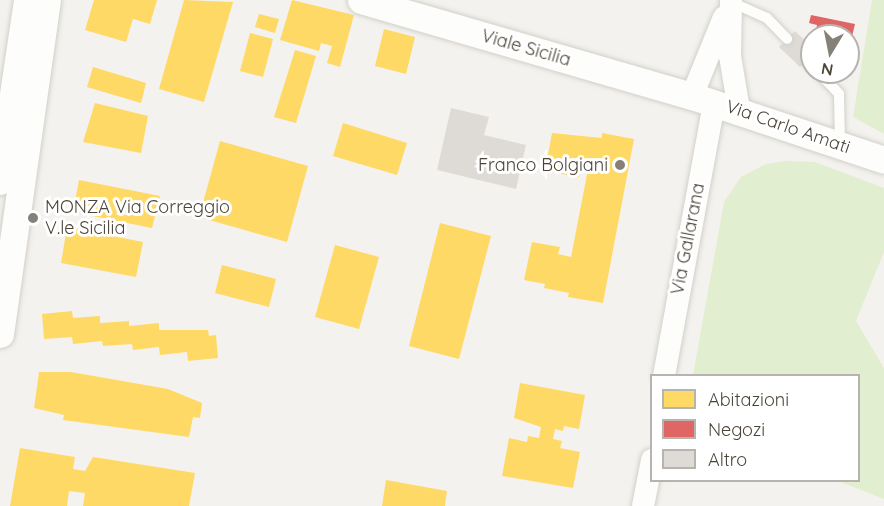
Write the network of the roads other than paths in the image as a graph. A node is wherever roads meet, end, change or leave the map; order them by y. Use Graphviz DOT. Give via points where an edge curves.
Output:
graph roads {
  1 [pos="27,0"];
  2 [pos="47,0"];
  3 [pos="361,0"];
  4 [pos="730,1"];
  5 [pos="787,39"];
  6 [pos="829,84"];
  7 [pos="715,103"];
  8 [pos="840,144"];
  9 [pos="884,160"];
  10 [pos="0,181"];
  11 [pos="0,334"];
  12 [pos="664,374"];
  13 [pos="650,466"];
  14 [pos="643,506"];
  1 -- 10 [label="street"];
  2 -- 11 [label="street"];
  3 -- 7 [label="street, Viale Sicilia"];
  4 -- 5 [label="lane" via="767,18"];
  4 -- 7 [label="street"];
  4 -- 7 [label="street" via="730,56"];
  6 -- 8 [label="lane" via="838,94"];
  7 -- 8 [label="street, Via Carlo Amati"];
  7 -- 12 [label="street, Via Gallarana"];
  8 -- 9 [label="street, Via Carlo Amati"];
  13 -- 14 [label="street"];
}
